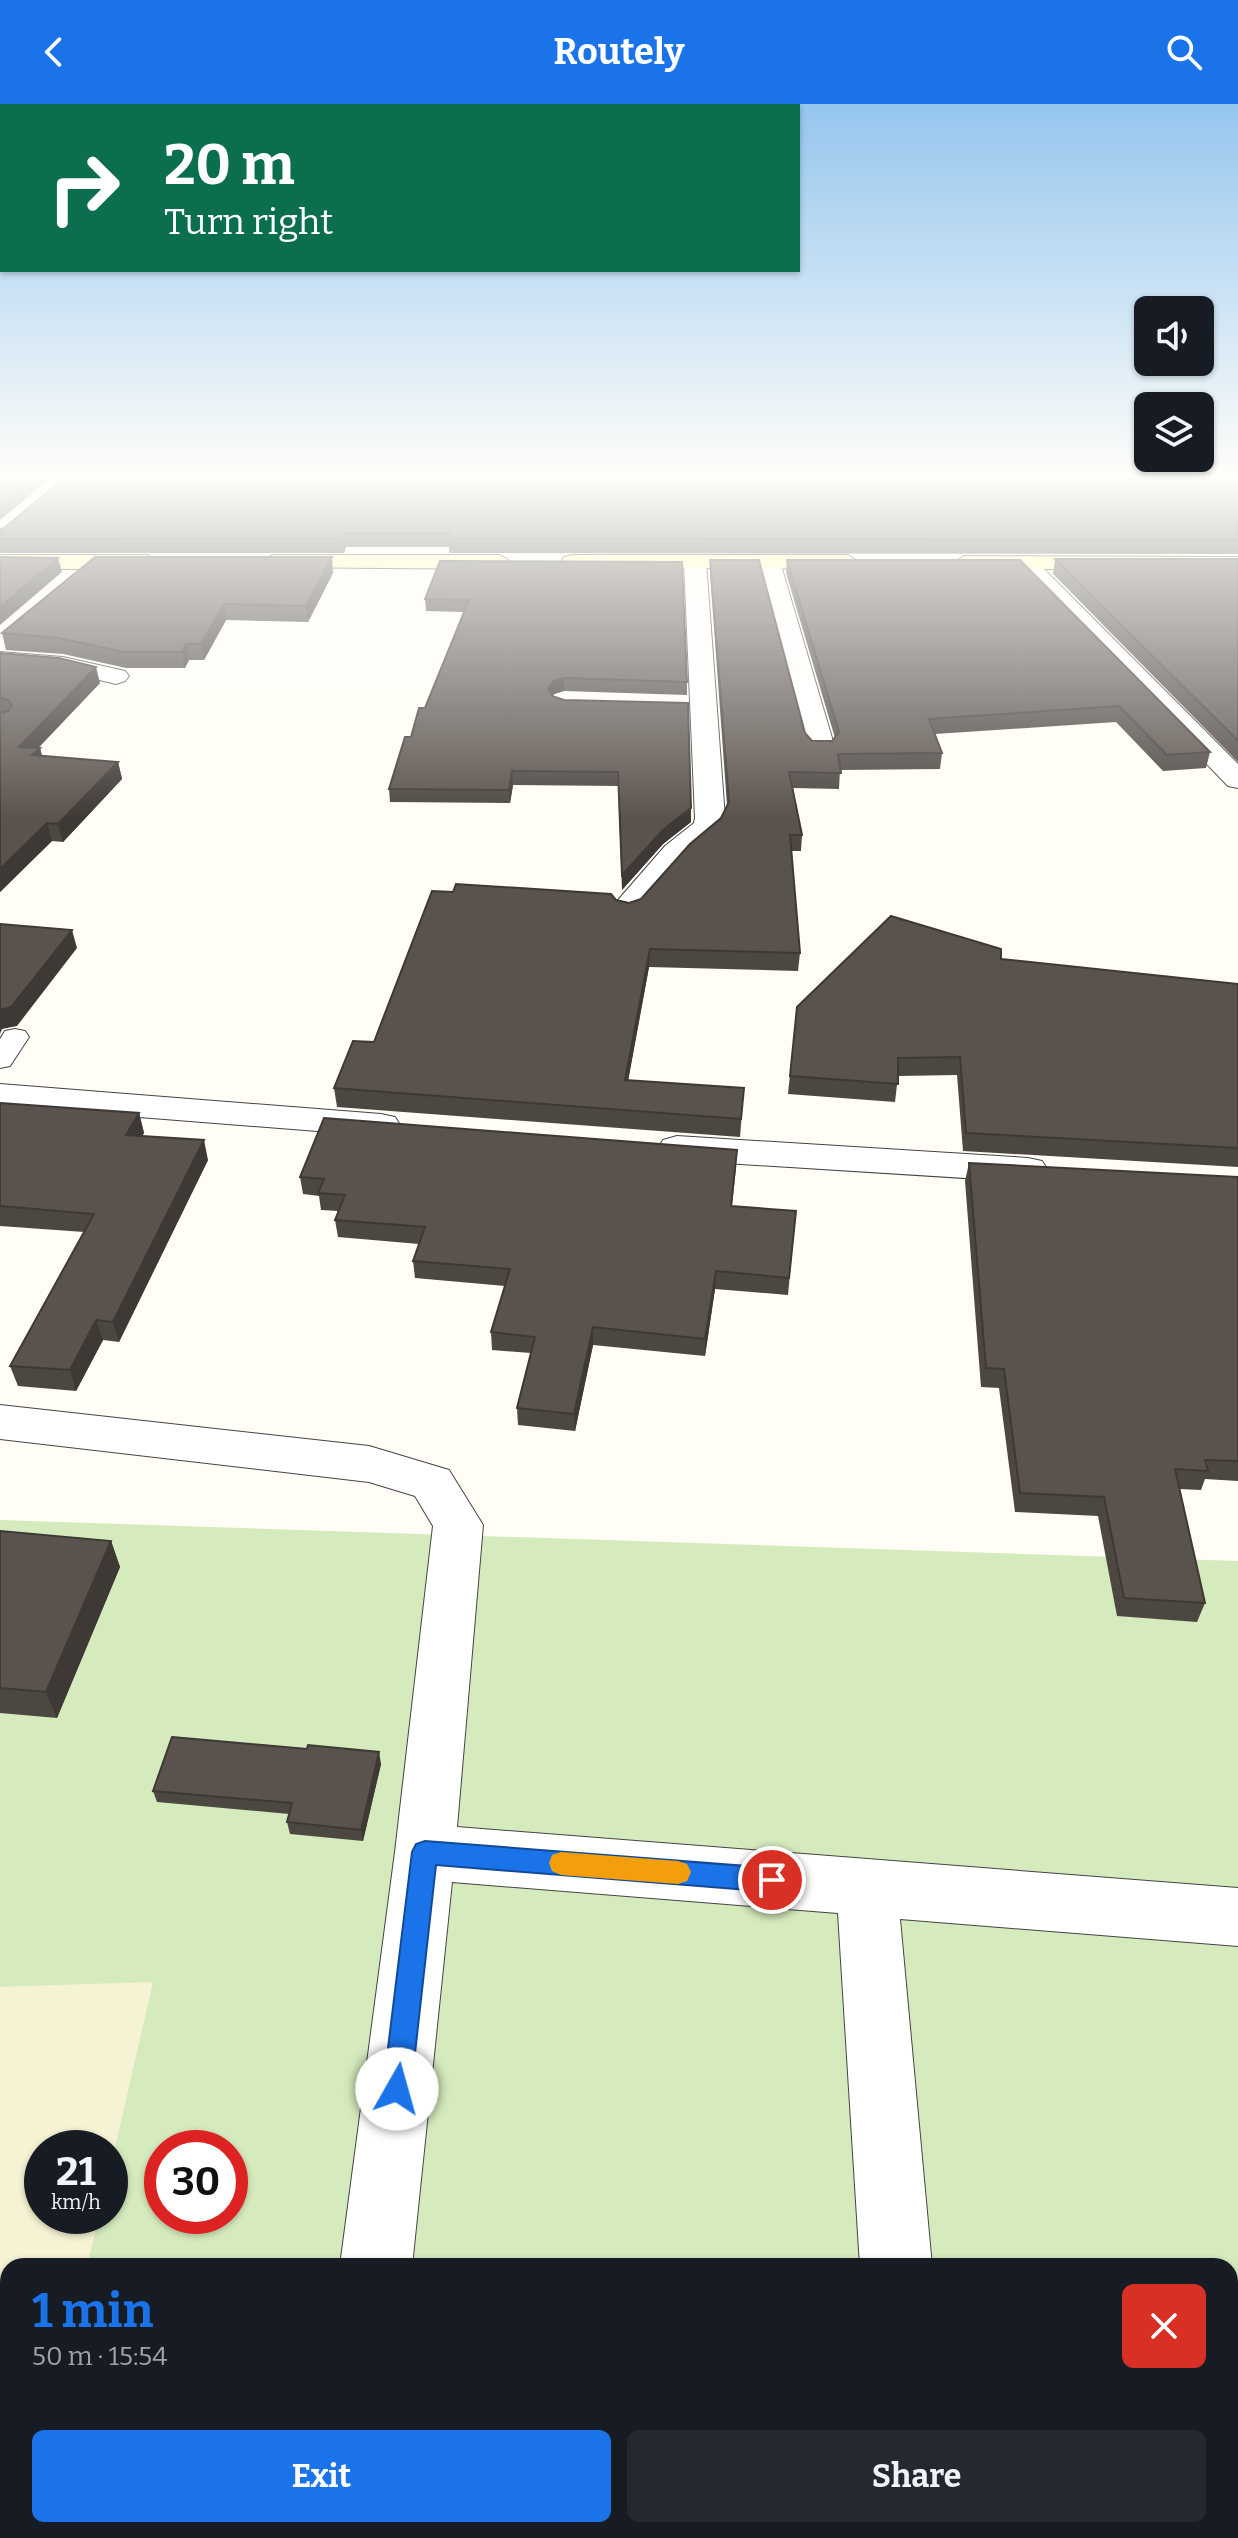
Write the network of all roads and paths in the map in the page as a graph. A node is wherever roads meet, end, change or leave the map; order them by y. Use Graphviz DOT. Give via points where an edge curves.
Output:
graph roads {
  1 [pos="697,593"];
  2 [pos="778,593"];
  3 [pos="1054,593"];
  4 [pos="0,659"];
  5 [pos="116,676"];
  6 [pos="674,705"];
  7 [pos="706,706"];
  8 [pos="821,748"];
  9 [pos="1238,780"];
  10 [pos="628,907"];
  11 [pos="0,1095"];
  12 [pos="414,1127"];
  13 [pos="638,1145"];
  14 [pos="1065,1172"];
  15 [pos="0,1422"];
  16 [pos="425,1852"];
  17 [pos="867,1887"];
  18 [pos="1238,1917"];
  19 [pos="377,2258"];
  20 [pos="895,2258"];
  1 -- 7 [label="street"];
  2 -- 8 [label="street"];
  3 -- 9 [label="street"];
  4 -- 5 [label="street" via="63,664"];
  6 -- 7 [label="street"];
  7 -- 10 [label="street" via="708,827 676,852"];
  11 -- 12 [label="street"];
  13 -- 14 [label="street"];
  15 -- 16 [label="street" via="369,1464 432,1483 458,1525"];
  16 -- 17 [label="street"];
  16 -- 19 [label="street"];
  17 -- 18 [label="street"];
  17 -- 20 [label="street"];
}
